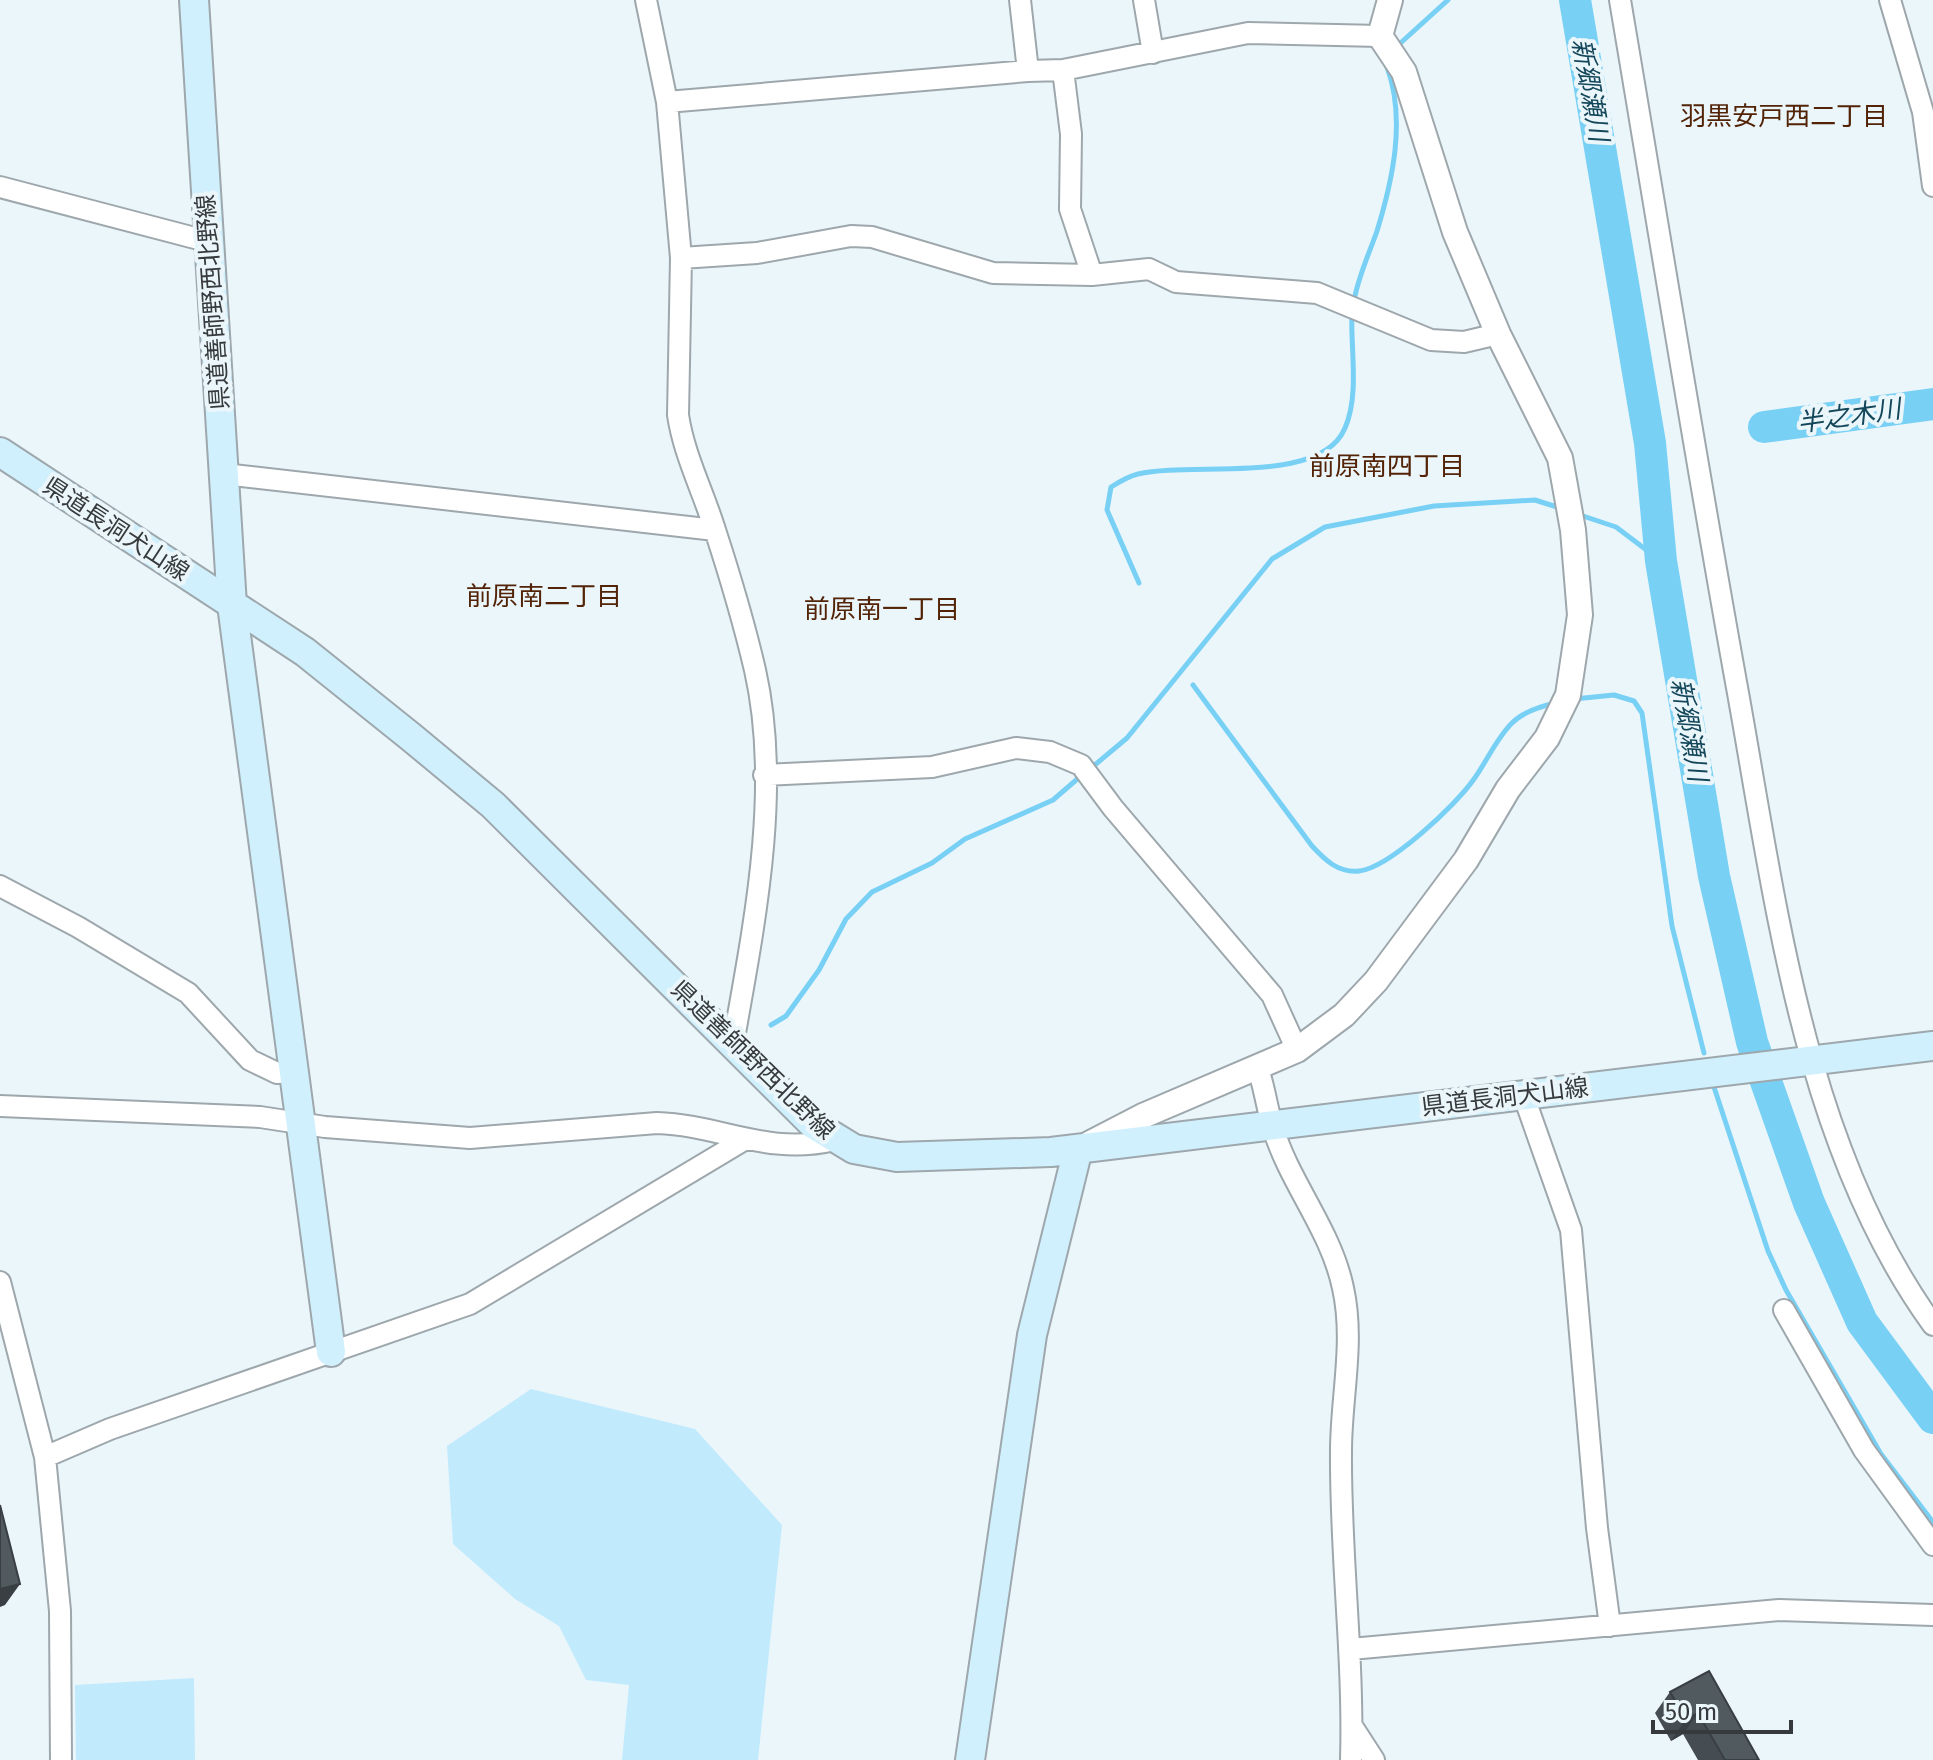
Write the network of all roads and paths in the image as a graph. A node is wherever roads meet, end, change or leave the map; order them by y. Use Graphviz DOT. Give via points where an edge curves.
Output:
graph roads {
  1 [pos="194,0"];
  2 [pos="646,0"];
  3 [pos="1020,0"];
  4 [pos="1144,0"];
  5 [pos="1390,0"];
  6 [pos="1620,0"];
  7 [pos="1890,0"];
  8 [pos="1380,36"];
  9 [pos="1153,53"];
  10 [pos="1063,70"];
  11 [pos="1028,71"];
  12 [pos="667,102"];
  13 [pos="1928,111"];
  14 [pos="1933,186"];
  15 [pos="0,187"];
  16 [pos="210,242"];
  17 [pos="681,258"];
  18 [pos="1092,275"];
  19 [pos="1498,334"];
  20 [pos="0,452"];
  21 [pos="224,474"];
  22 [pos="715,530"];
  23 [pos="232,605"];
  24 [pos="764,775"];
  25 [pos="0,886"];
  26 [pos="1933,1046"];
  27 [pos="736,1047"];
  28 [pos="1297,1050"];
  29 [pos="1814,1060"];
  30 [pos="1258,1069"];
  31 [pos="293,1072"];
  32 [pos="1523,1094"];
  33 [pos="0,1106"];
  34 [pos="300,1124"];
  35 [pos="1272,1127"];
  36 [pos="744,1140"];
  37 [pos="834,1140"];
  38 [pos="1078,1149"];
  39 [pos="0,1282"];
  40 [pos="1784,1310"];
  41 [pos="1933,1325"];
  42 [pos="331,1352"];
  43 [pos="45,1457"];
  44 [pos="1933,1545"];
  45 [pos="1933,1615"];
  46 [pos="1610,1626"];
  47 [pos="1351,1649"];
  48 [pos="1352,1726"];
  49 [pos="61,1760"];
  50 [pos="970,1760"];
  51 [pos="1351,1760"];
  52 [pos="1374,1760"];
  1 -- 16 [label="main road, 県道善師野西北野線"];
  2 -- 12 [label="street"];
  3 -- 11 [label="street"];
  4 -- 9 [label="street"];
  5 -- 8 [label="street"];
  6 -- 29 [label="street" via="1786,960"];
  7 -- 13 [label="street"];
  8 -- 9 [label="street" via="1248,33"];
  8 -- 19 [label="street" via="1404,72 1455,232"];
  9 -- 10 [label="street"];
  10 -- 11 [label="street"];
  10 -- 18 [label="street" via="1071,134 1070,209"];
  11 -- 12 [label="street"];
  12 -- 17 [label="street"];
  13 -- 14 [label="street"];
  15 -- 16 [label="street"];
  16 -- 21 [label="main road, 県道善師野西北野線"];
  17 -- 18 [label="street" via="757,253 851,236 872,237 993,273"];
  17 -- 22 [label="street" via="678,415"];
  18 -- 19 [label="street" via="1149,269 1176,282 1317,293 1431,340 1464,342"];
  19 -- 28 [label="street" via="1560,458 1567,490 1580,615 1566,704 1466,860 1376,981 1344,1015"];
  20 -- 23 [label="main road, 県道長洞犬山線"];
  21 -- 22 [label="street"];
  21 -- 23 [label="main road, 県道善師野西北野線"];
  22 -- 24 [label="street" via="762,702"];
  23 -- 27 [label="main road, 県道善師野西北野線" via="305,652 493,805"];
  23 -- 31 [label="main road, 県道善師野西北野線"];
  24 -- 27 [label="street" via="762,881"];
  24 -- 28 [label="street" via="932,767 1016,748 1050,752 1081,765 1272,995"];
  25 -- 31 [label="street" via="188,993 250,1060 277,1073"];
  26 -- 29 [label="main road, 県道長洞犬山線"];
  27 -- 37 [label="main road, 県道善師野西北野線"];
  28 -- 30 [label="street"];
  29 -- 32 [label="main road, 県道長洞犬山線"];
  29 -- 41 [label="street" via="1873,1225"];
  30 -- 35 [label="street"];
  30 -- 38 [label="street"];
  31 -- 34 [label="main road, 県道善師野西北野線"];
  32 -- 35 [label="main road, 県道長洞犬山線"];
  32 -- 46 [label="street" via="1571,1230"];
  33 -- 34 [label="street" via="204,1114"];
  34 -- 36 [label="street" via="470,1138 615,1124 679,1124"];
  34 -- 42 [label="main road, 県道善師野西北野線"];
  35 -- 38 [label="main road, 県道長洞犬山線"];
  35 -- 47 [label="street" via="1328,1240 1344,1291 1348,1342 1341,1449"];
  36 -- 37 [label="street" via="783,1146"];
  36 -- 42 [label="street" via="470,1304"];
  37 -- 38 [label="main road, 県道善師野西北野線" via="867,1152 916,1158"];
  38 -- 50 [label="main road" via="1032,1335"];
  39 -- 43 [label="street"];
  40 -- 44 [label="street" via="1864,1450"];
  42 -- 43 [label="street"];
  43 -- 49 [label="street" via="60,1611"];
  45 -- 46 [label="street" via="1779,1610"];
  46 -- 47 [label="street"];
  47 -- 48 [label="street"];
  48 -- 51 [label="street"];
  48 -- 52 [label="street"];
}
